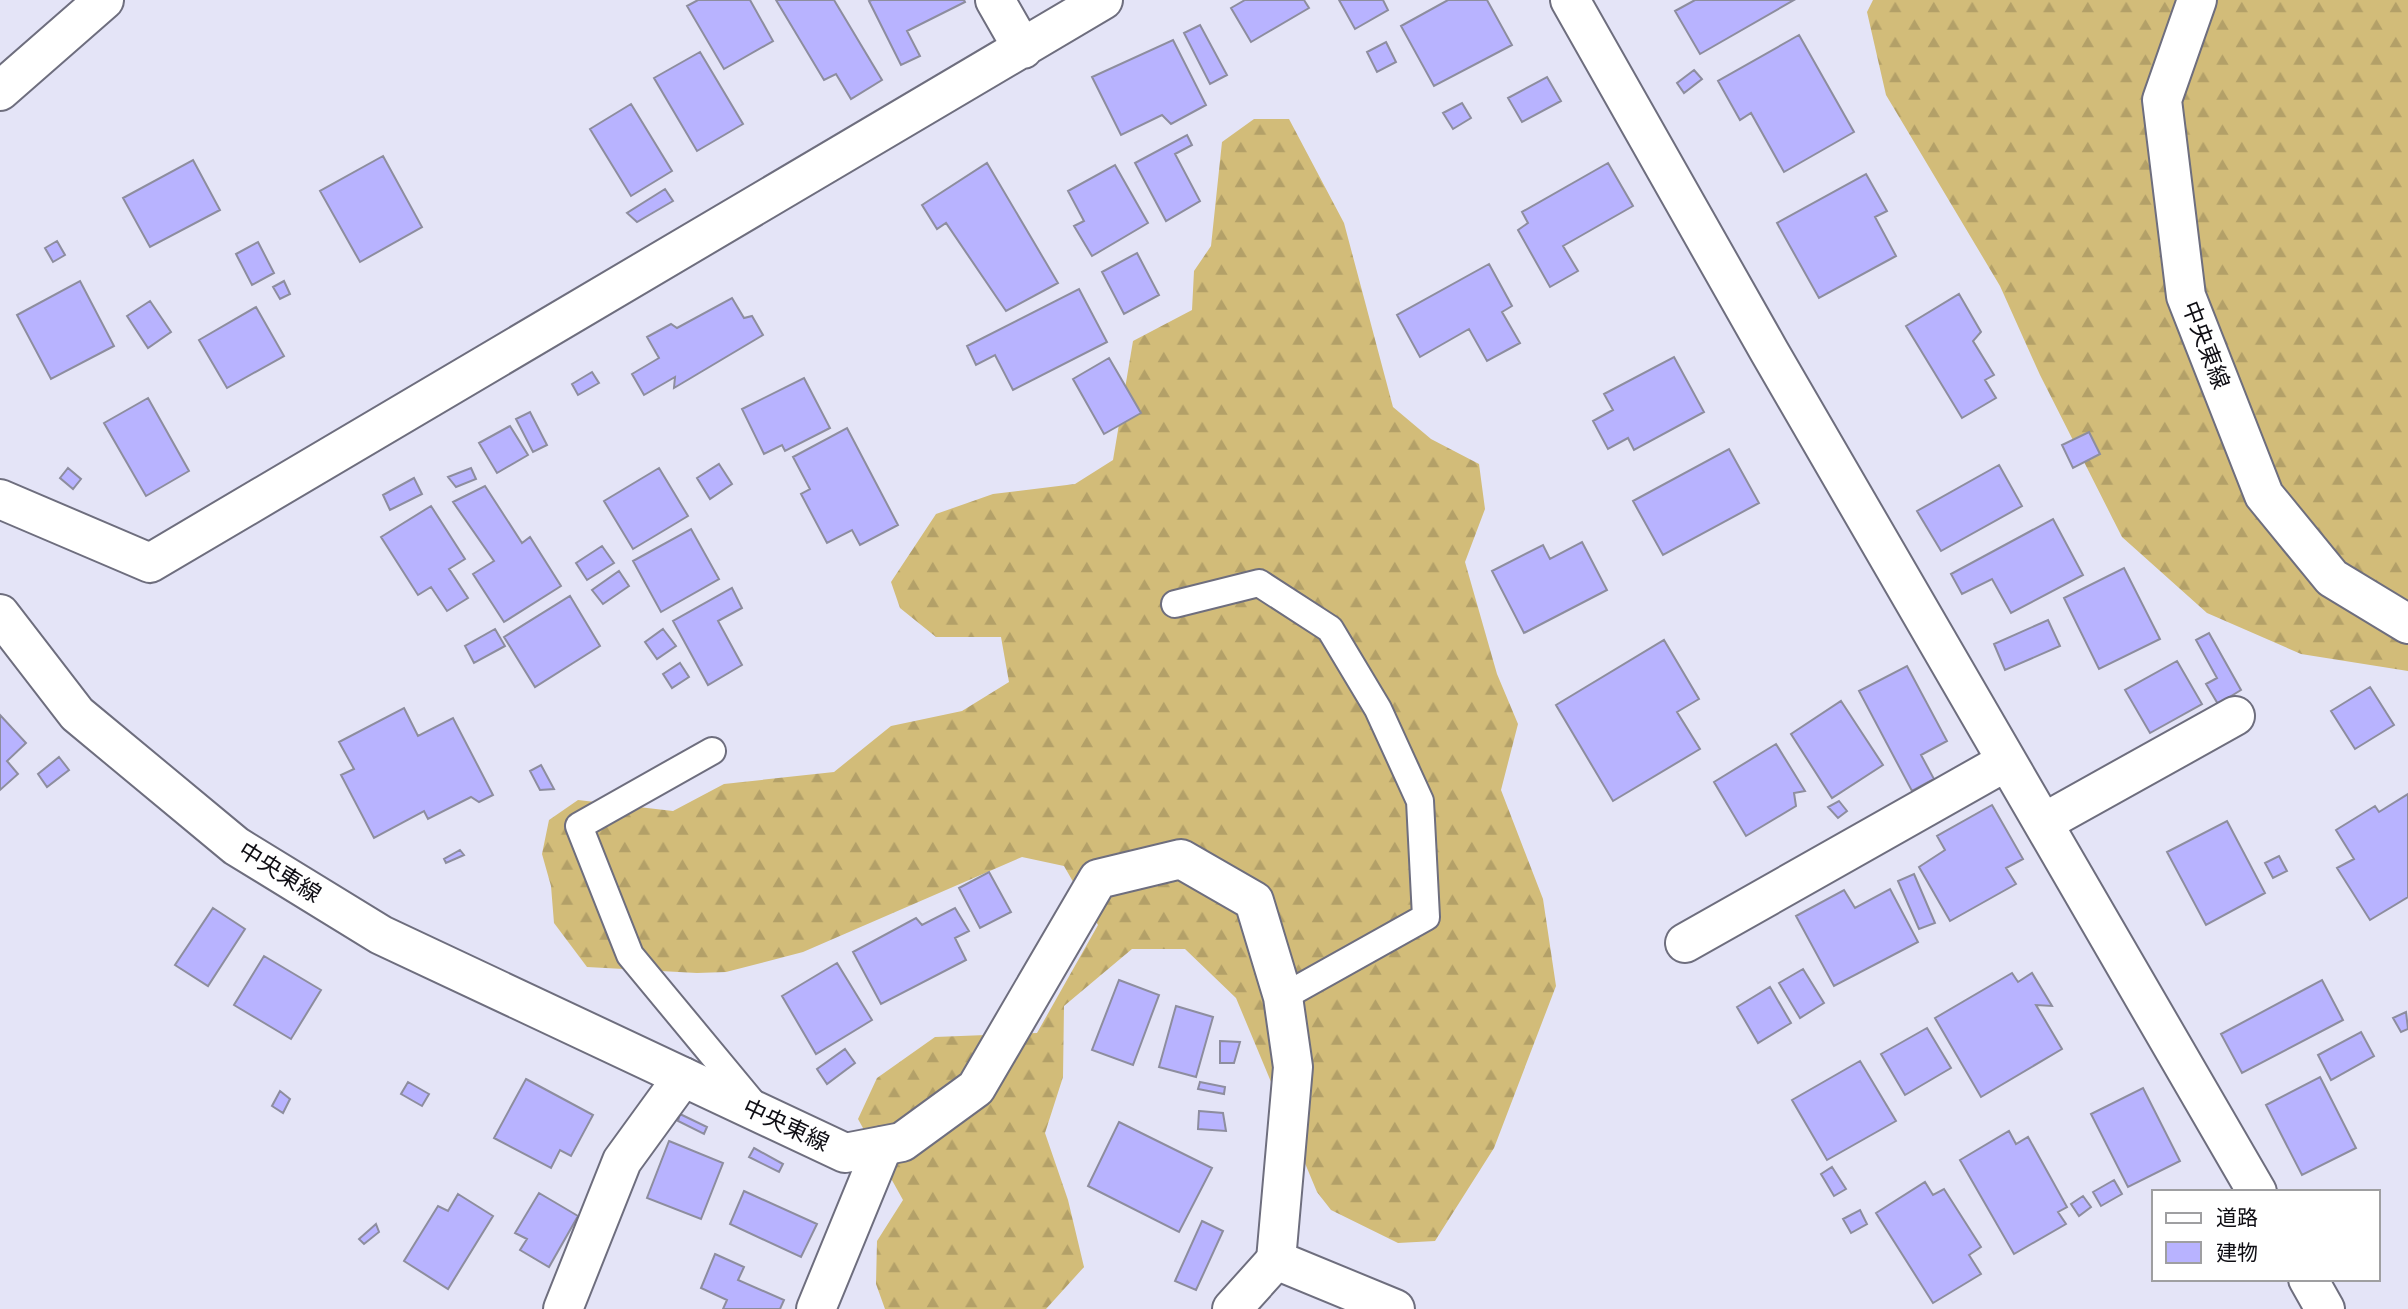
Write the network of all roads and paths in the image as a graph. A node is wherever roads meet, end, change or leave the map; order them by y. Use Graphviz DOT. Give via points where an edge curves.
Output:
graph roads {
  1 [pos="104,0"];
  2 [pos="996,0"];
  3 [pos="1103,0"];
  4 [pos="1570,0"];
  5 [pos="2197,0"];
  6 [pos="1023,49"];
  7 [pos="0,91"];
  8 [pos="0,499"];
  9 [pos="1175,604"];
  10 [pos="0,614"];
  11 [pos="2408,624"];
  12 [pos="2235,716"];
  13 [pos="712,751"];
  14 [pos="2007,761"];
  15 [pos="2043,823"];
  16 [pos="1685,943"];
  17 [pos="1283,997"];
  18 [pos="683,1077"];
  19 [pos="763,1114"];
  20 [pos="883,1146"];
  21 [pos="2256,1190"];
  22 [pos="1276,1260"];
  23 [pos="2309,1281"];
  24 [pos="563,1309"];
  25 [pos="816,1309"];
  26 [pos="1232,1309"];
  27 [pos="1395,1309"];
  28 [pos="2325,1309"];
  1 -- 7 [label="street"];
  2 -- 6 [label="street"];
  3 -- 6 [label="street"];
  4 -- 14 [label="street"];
  5 -- 11 [label="street, 中央東線" via="2162,100 2186,296 2264,495 2332,578"];
  6 -- 8 [label="street" via="150,563"];
  9 -- 17 [label="lane" via="1259,583 1330,629 1378,709 1420,801 1426,917"];
  10 -- 18 [label="street, 中央東線" via="77,715 236,846 381,934"];
  12 -- 15 [label="street"];
  13 -- 19 [label="lane" via="579,826 630,955"];
  14 -- 15 [label="street"];
  14 -- 16 [label="street"];
  15 -- 21 [label="street"];
  17 -- 20 [label="street, 中央東線" via="1254,901 1181,859 1098,879 976,1088 902,1142"];
  17 -- 22 [label="street, 中央東線" via="1293,1067"];
  18 -- 19 [label="street, 中央東線"];
  18 -- 24 [label="street" via="622,1161"];
  19 -- 20 [label="street, 中央東線" via="845,1153"];
  20 -- 25 [label="street"];
  22 -- 26 [label="street"];
  22 -- 27 [label="street"];
  23 -- 28 [label="street"];
}
